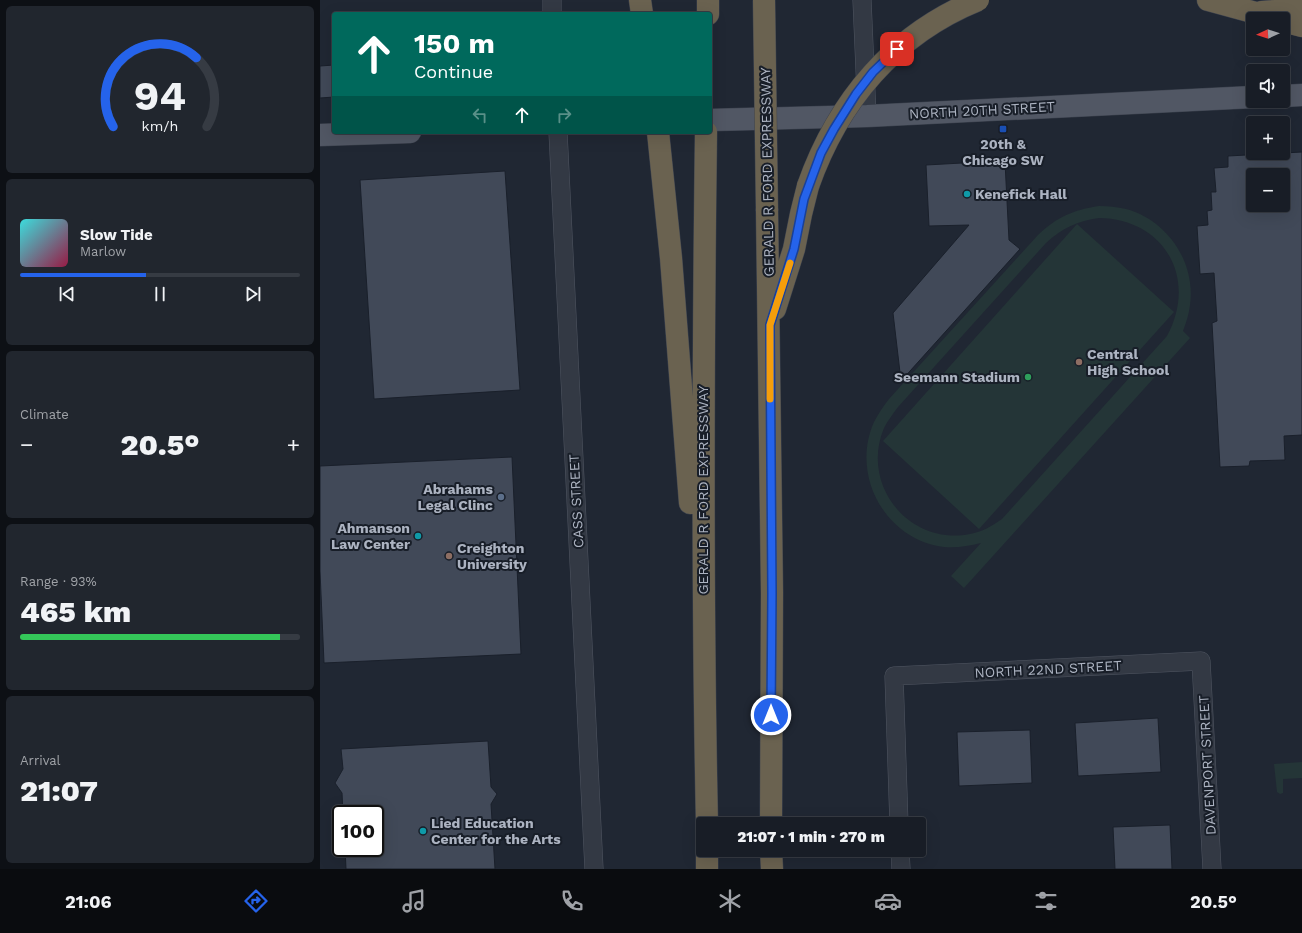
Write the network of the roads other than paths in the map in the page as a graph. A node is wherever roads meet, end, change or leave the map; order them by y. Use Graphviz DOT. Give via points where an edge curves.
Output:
graph roads {
  1 [pos="552,0"];
  2 [pos="640,0"];
  3 [pos="708,0"];
  4 [pos="764,0"];
  5 [pos="862,0"];
  6 [pos="978,0"];
  7 [pos="1218,3"];
  8 [pos="1302,9"];
  9 [pos="552,12"];
  10 [pos="642,12"];
  11 [pos="708,12"];
  12 [pos="1256,12"];
  13 [pos="1290,22"];
  14 [pos="1302,26"];
  15 [pos="1302,95"];
  16 [pos="1290,96"];
  17 [pos="1246,97"];
  18 [pos="867,116"];
  19 [pos="712,120"];
  20 [pos="350,134"];
  21 [pos="558,134"];
  22 [pos="658,134"];
  23 [pos="706,134"];
  24 [pos="320,135"];
  25 [pos="770,325"];
  26 [pos="1202,661"];
  27 [pos="704,706"];
  28 [pos="706,817"];
  29 [pos="771,817"];
  30 [pos="899,817"];
  31 [pos="707,857"];
  32 [pos="772,857"];
  33 [pos="900,857"];
  34 [pos="594,869"];
  35 [pos="707,869"];
  36 [pos="772,869"];
  37 [pos="901,869"];
  38 [pos="1212,869"];
  1 -- 9 [label="street"];
  2 -- 10 [label="highway"];
  3 -- 11 [label="highway"];
  4 -- 25 [label="highway, GERALD R FORD EXPRESSWAY, bridge"];
  5 -- 18 [label="street"];
  6 -- 25 [label="highway, bridge" via="913,37 887,58 868,78 846,109 821,153 808,186 794,249"];
  7 -- 12 [label="highway"];
  8 -- 12 [label="highway"];
  13 -- 14 [label="highway"];
  15 -- 16 [label="main road"];
  17 -- 18 [label="main road, NORTH 20TH STREET"];
  18 -- 19 [label="main road, NORTH 20TH STREET"];
  20 -- 24 [label="main road"];
  21 -- 34 [label="street, CASS STREET"];
  22 -- 27 [label="highway" via="678,341"];
  23 -- 27 [label="highway, GERALD R FORD EXPRESSWAY" via="703,410"];
  25 -- 29 [label="highway, GERALD R FORD EXPRESSWAY"];
  26 -- 30 [label="street, NORTH 22ND STREET" via="894,676"];
  26 -- 38 [label="street, DAVENPORT STREET"];
  27 -- 28 [label="highway, GERALD R FORD EXPRESSWAY"];
  31 -- 35 [label="highway"];
  32 -- 36 [label="highway"];
  33 -- 37 [label="street"];
}
